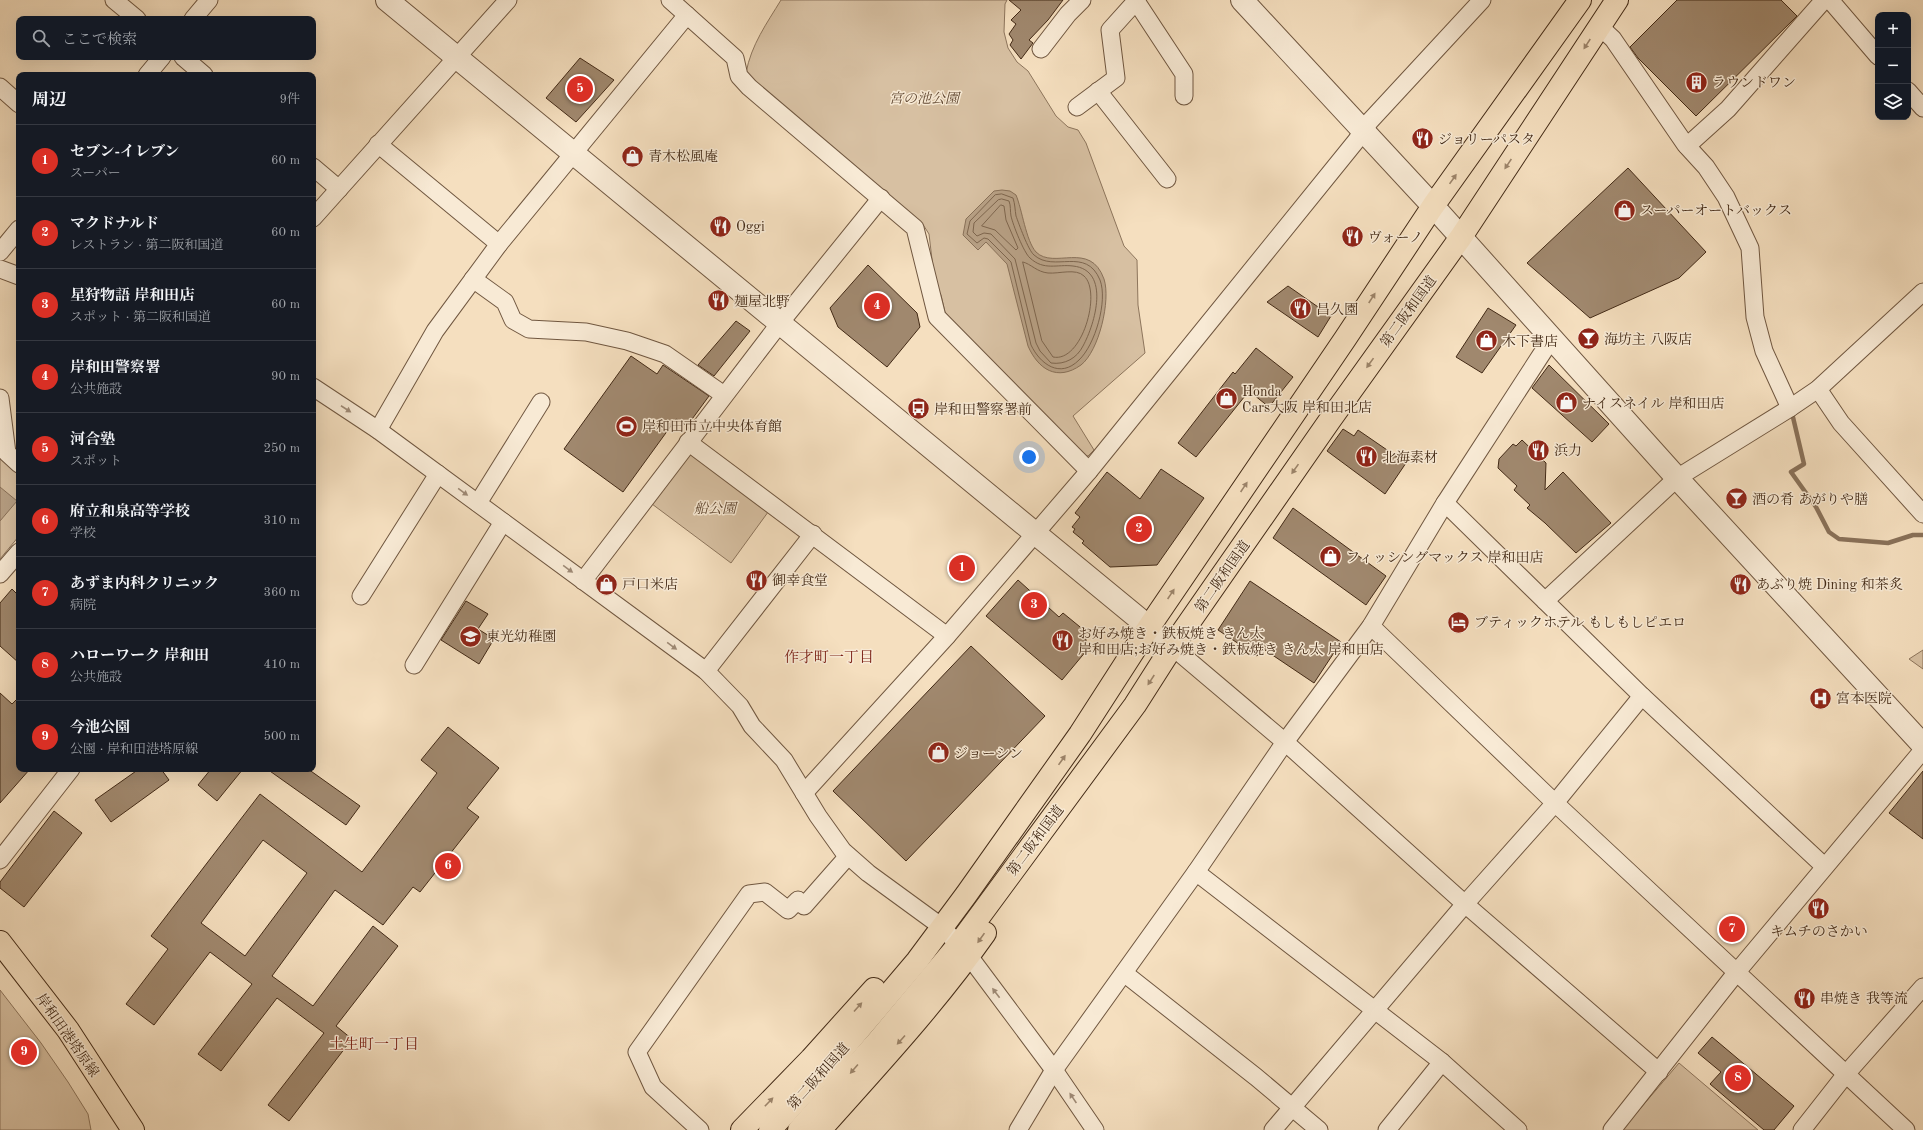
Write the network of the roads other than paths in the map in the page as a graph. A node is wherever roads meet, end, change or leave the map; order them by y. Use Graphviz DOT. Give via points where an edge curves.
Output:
graph roads {
  1 [pos="114,0"];
  2 [pos="210,0"];
  3 [pos="387,0"];
  4 [pos="508,0"];
  5 [pos="670,0"];
  6 [pos="1082,0"];
  7 [pos="1242,0"];
  8 [pos="1482,0"];
  9 [pos="1580,0"];
  10 [pos="1617,0"];
  11 [pos="1824,0"];
  12 [pos="1830,0"];
  13 [pos="1136,1"];
  14 [pos="687,15"];
  15 [pos="133,16"];
  16 [pos="196,16"];
  17 [pos="1599,26"];
  18 [pos="1041,49"];
  19 [pos="1875,52"];
  20 [pos="458,58"];
  21 [pos="160,60"];
  22 [pos="186,60"];
  23 [pos="150,72"];
  24 [pos="200,72"];
  25 [pos="0,87"];
  26 [pos="1098,91"];
  27 [pos="1911,94"];
  28 [pos="1184,96"];
  29 [pos="16,101"];
  30 [pos="1077,107"];
  31 [pos="1923,108"];
  32 [pos="1363,133"];
  33 [pos="378,144"];
  34 [pos="1687,146"];
  35 [pos="574,154"];
  36 [pos="316,170"];
  37 [pos="1167,179"];
  38 [pos="339,189"];
  39 [pos="881,198"];
  40 [pos="1433,206"];
  41 [pos="316,215"];
  42 [pos="16,233"];
  43 [pos="1461,237"];
  44 [pos="499,244"];
  45 [pos="0,252"];
  46 [pos="0,269"];
  47 [pos="16,275"];
  48 [pos="472,279"];
  49 [pos="1923,292"];
  50 [pos="780,323"];
  51 [pos="1552,338"];
  52 [pos="1818,389"];
  53 [pos="316,390"];
  54 [pos="724,396"];
  55 [pos="0,398"];
  56 [pos="540,402"];
  57 [pos="1790,408"];
  58 [pos="378,430"];
  59 [pos="688,442"];
  60 [pos="16,461"];
  61 [pos="1089,471"];
  62 [pos="438,474"];
  63 [pos="1677,478"];
  64 [pos="478,503"];
  65 [pos="1445,503"];
  66 [pos="1923,514"];
  67 [pos="503,522"];
  68 [pos="1034,533"];
  69 [pos="813,534"];
  70 [pos="16,560"];
  71 [pos="0,574"];
  72 [pos="583,581"];
  73 [pos="361,596"];
  74 [pos="1545,601"];
  75 [pos="1371,626"];
  76 [pos="1149,627"];
  77 [pos="947,636"];
  78 [pos="1172,647"];
  79 [pos="414,665"];
  80 [pos="706,671"];
  81 [pos="1642,696"];
  82 [pos="1286,742"];
  83 [pos="1923,745"];
  84 [pos="1923,750"];
  85 [pos="69,772"];
  86 [pos="804,793"];
  87 [pos="1555,803"];
  88 [pos="848,856"];
  89 [pos="0,860"];
  90 [pos="1824,866"];
  91 [pos="1196,872"];
  92 [pos="1465,904"];
  93 [pos="937,923"];
  94 [pos="0,942"];
  95 [pos="964,950"];
  96 [pos="1124,973"];
  97 [pos="1736,973"];
  98 [pos="1923,987"];
  99 [pos="1375,1011"];
  100 [pos="1442,1062"];
  101 [pos="1054,1070"];
  102 [pos="1659,1072"];
  103 [pos="1846,1074"];
  104 [pos="1292,1107"];
  105 [pos="133,1130"];
  106 [pos="700,1130"];
  107 [pos="742,1130"];
  108 [pos="770,1130"];
  109 [pos="798,1130"];
  110 [pos="820,1130"];
  111 [pos="1018,1130"];
  112 [pos="1095,1130"];
  113 [pos="1273,1130"];
  114 [pos="1319,1130"];
  115 [pos="1387,1130"];
  116 [pos="1518,1130"];
  117 [pos="1612,1130"];
  118 [pos="1802,1130"];
  119 [pos="1906,1130"];
  1 -- 15 [label="street"];
  2 -- 16 [label="street"];
  3 -- 20 [label="street"];
  4 -- 20 [label="street"];
  5 -- 14 [label="street"];
  6 -- 18 [label="street"];
  7 -- 32 [label="street"];
  8 -- 32 [label="street" via="1370,121"];
  40 -- 9 [label="main road, 第二阪和国道, one-way"];
  10 -- 17 [label="main road, 第二阪和国道"];
  11 -- 34 [label="street" via="1728,109"];
  12 -- 19 [label="street"];
  13 -- 26 [label="street" via="1110,30 1116,78"];
  13 -- 28 [label="street" via="1184,74"];
  14 -- 35 [label="street"];
  14 -- 39 [label="street" via="735,58 739,76 749,88 845,171"];
  17 -- 34 [label="street" via="1613,39"];
  17 -- 43 [label="main road, 第二阪和国道, one-way"];
  20 -- 33 [label="street"];
  20 -- 35 [label="street"];
  21 -- 23 [label="street"];
  22 -- 24 [label="street"];
  25 -- 29 [label="street"];
  26 -- 30 [label="street"];
  26 -- 37 [label="street"];
  27 -- 31 [label="street"];
  32 -- 40 [label="street"];
  32 -- 61 [label="street"];
  33 -- 38 [label="street"];
  33 -- 44 [label="street"];
  34 -- 57 [label="street" via="1706,167 1726,197 1750,248 1755,318 1764,351"];
  35 -- 44 [label="street"];
  35 -- 50 [label="street"];
  36 -- 38 [label="street"];
  38 -- 41 [label="street"];
  39 -- 50 [label="street"];
  39 -- 61 [label="street" via="915,228 937,317"];
  40 -- 43 [label="street"];
  76 -- 40 [label="main road, 第二阪和国道, one-way"];
  42 -- 45 [label="street"];
  43 -- 51 [label="street"];
  43 -- 78 [label="main road, 第二阪和国道, one-way"];
  44 -- 48 [label="street"];
  46 -- 47 [label="street"];
  48 -- 54 [label="street" via="505,302 513,320 529,329 586,332 627,341 665,354"];
  48 -- 58 [label="street" via="435,331"];
  49 -- 52 [label="street"];
  50 -- 54 [label="street"];
  50 -- 68 [label="street"];
  51 -- 63 [label="street"];
  51 -- 65 [label="street"];
  52 -- 57 [label="street"];
  52 -- 66 [label="street" via="1841,423"];
  53 -- 58 [label="street, one-way"];
  54 -- 59 [label="street"];
  55 -- 60 [label="street" via="7,453"];
  56 -- 64 [label="street"];
  57 -- 63 [label="street"];
  58 -- 62 [label="street"];
  59 -- 69 [label="street"];
  59 -- 72 [label="street"];
  61 -- 68 [label="street"];
  62 -- 64 [label="street, one-way"];
  62 -- 73 [label="street"];
  63 -- 74 [label="street"];
  63 -- 83 [label="street"];
  64 -- 67 [label="street"];
  65 -- 74 [label="street"];
  65 -- 75 [label="street"];
  67 -- 72 [label="street, one-way"];
  67 -- 79 [label="street"];
  68 -- 76 [label="street"];
  68 -- 77 [label="street"];
  69 -- 77 [label="street"];
  69 -- 80 [label="street"];
  70 -- 71 [label="street"];
  72 -- 80 [label="street, one-way"];
  74 -- 81 [label="street"];
  75 -- 82 [label="street"];
  75 -- 87 [label="street"];
  76 -- 78 [label="street"];
  93 -- 76 [label="main road, 第二阪和国道, one-way" via="1014,807 1039,792"];
  77 -- 86 [label="street"];
  78 -- 82 [label="street"];
  78 -- 95 [label="main road, 第二阪和国道, one-way" via="1135,705 1067,798 1053,837"];
  80 -- 86 [label="street" via="740,706 752,726 784,760"];
  81 -- 87 [label="street"];
  81 -- 90 [label="street"];
  82 -- 91 [label="street"];
  82 -- 92 [label="street"];
  84 -- 90 [label="street"];
  85 -- 89 [label="street"];
  86 -- 88 [label="street" via="830,834"];
  87 -- 92 [label="street"];
  87 -- 97 [label="street"];
  88 -- 93 [label="street"];
  88 -- 106 [label="street" via="804,906 798,900 788,910 765,892 749,894 637,1052 653,1087"];
  90 -- 97 [label="street"];
  91 -- 96 [label="street"];
  91 -- 99 [label="street"];
  92 -- 99 [label="street"];
  92 -- 102 [label="street"];
  93 -- 95 [label="street"];
  107 -- 93 [label="main road, one-way"];
  93 -- 108 [label="main road, 第二阪和国道" via="917,961"];
  94 -- 105 [label="main road, 岸和田港塔原線" via="68,1030"];
  101 -- 95 [label="street, one-way"];
  95 -- 109 [label="main road, 第二阪和国道, one-way" via="933,975"];
  95 -- 110 [label="main road, one-way" via="906,1035"];
  96 -- 101 [label="street"];
  96 -- 104 [label="street"];
  97 -- 102 [label="street"];
  97 -- 103 [label="street"];
  98 -- 103 [label="street"];
  99 -- 100 [label="street"];
  99 -- 104 [label="street"];
  100 -- 115 [label="street"];
  100 -- 116 [label="street"];
  101 -- 111 [label="street"];
  112 -- 101 [label="street, one-way"];
  102 -- 117 [label="street"];
  103 -- 118 [label="street"];
  103 -- 119 [label="street"];
  104 -- 113 [label="street"];
  104 -- 114 [label="street"];
}
